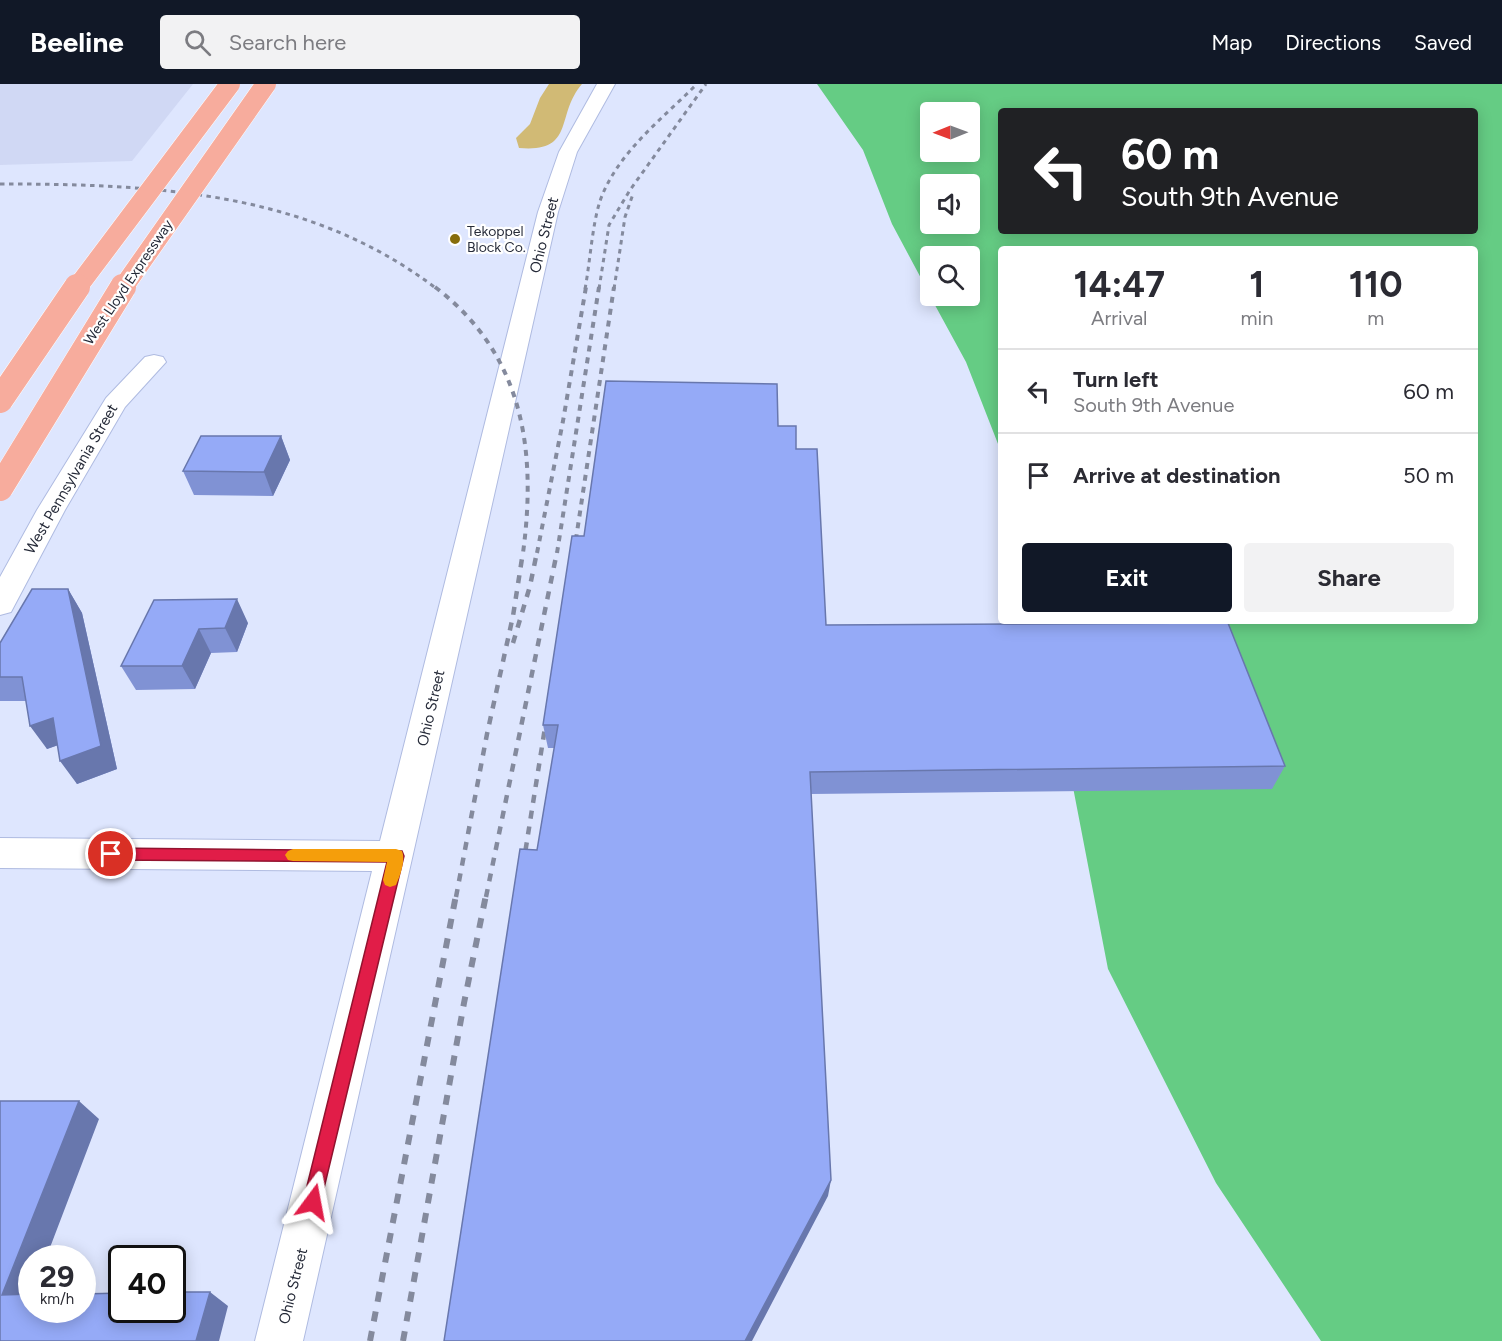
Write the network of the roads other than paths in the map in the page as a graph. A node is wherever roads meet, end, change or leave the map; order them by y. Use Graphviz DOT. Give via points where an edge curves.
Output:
graph roads {
  1 [pos="230,84"];
  2 [pos="266,84"];
  3 [pos="606,84"];
  4 [pos="154,362"];
  5 [pos="0,400"];
  6 [pos="0,488"];
  7 [pos="0,605"];
  8 [pos="0,853"];
  9 [pos="396,856"];
  10 [pos="279,1341"];
  1 -- 5 [label="highway, bridge" via="100,254"];
  2 -- 6 [label="highway, West Lloyd Expressway, bridge" via="128,279"];
  3 -- 9 [label="street, Ohio Street" via="568,153 548,212"];
  4 -- 7 [label="street, West Pennsylvania Street" via="115,403"];
  8 -- 9 [label="street"];
  9 -- 10 [label="street, Ohio Street"];
}
